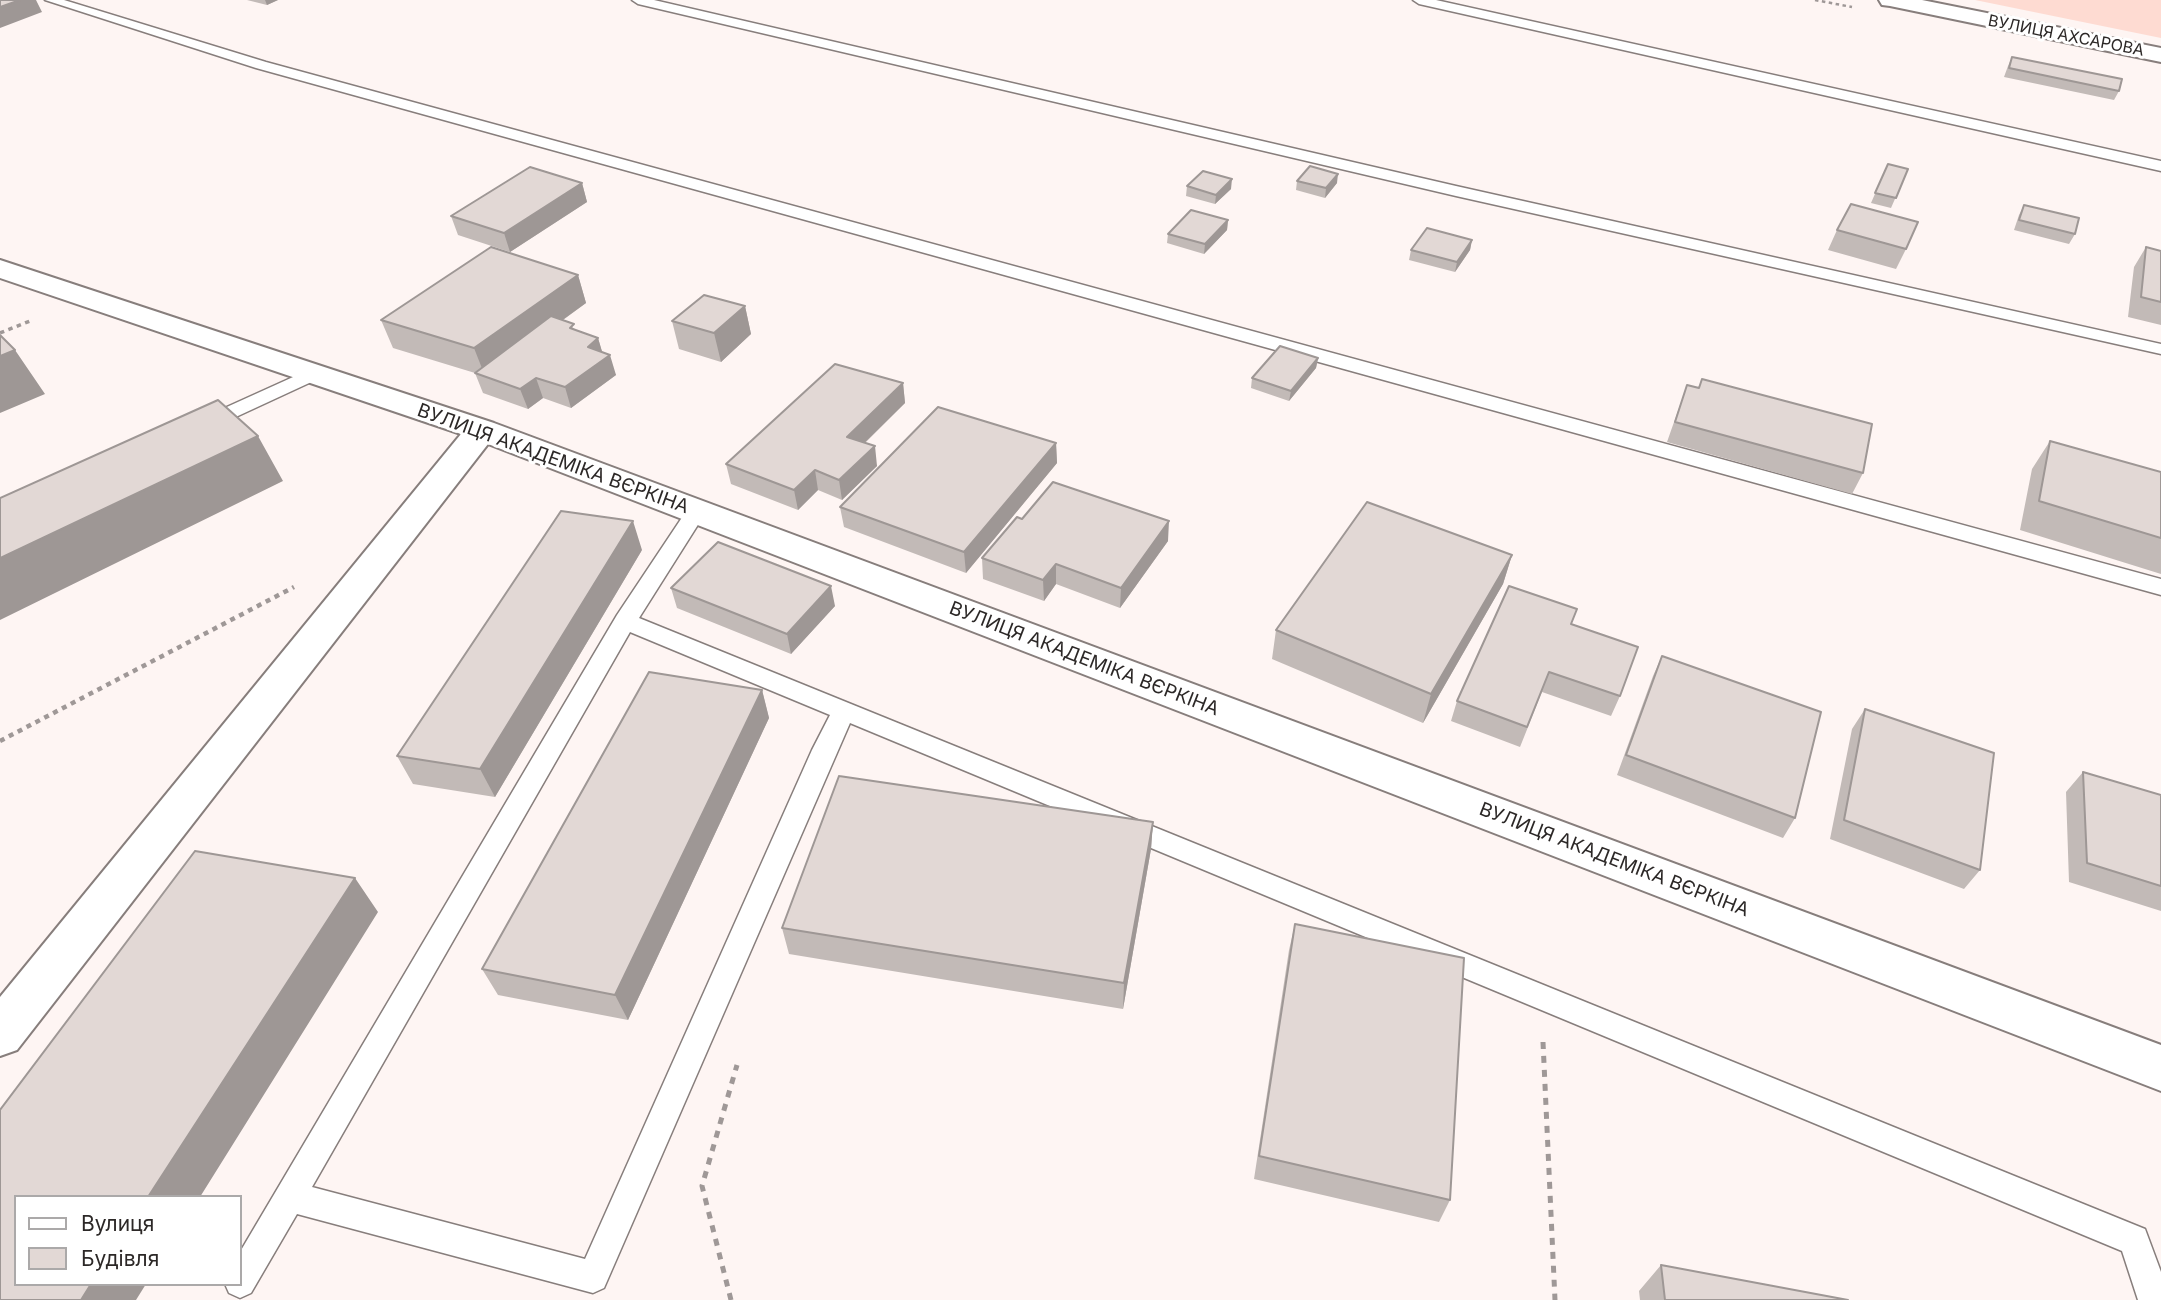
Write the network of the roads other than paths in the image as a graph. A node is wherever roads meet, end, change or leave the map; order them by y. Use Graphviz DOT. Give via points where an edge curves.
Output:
graph roads {
  1 [pos="51,0"];
  2 [pos="638,0"];
  3 [pos="1419,0"];
  4 [pos="1889,0"];
  5 [pos="2161,55"];
  6 [pos="2161,166"];
  7 [pos="0,269"];
  8 [pos="2161,349"];
  9 [pos="313,374"];
  10 [pos="482,430"];
  11 [pos="184,434"];
  12 [pos="696,512"];
  13 [pos="2161,587"];
  14 [pos="625,621"];
  15 [pos="844,710"];
  16 [pos="0,1034"];
  17 [pos="2161,1068"];
  18 [pos="290,1197"];
  19 [pos="242,1278"];
  20 [pos="2154,1300"];
  1 -- 13 [label="lane" via="261,65"];
  2 -- 8 [label="lane"];
  3 -- 6 [label="lane"];
  4 -- 5 [label="street, ВУЛИЦЯ АХСАРОВА"];
  7 -- 9 [label="street, ВУЛИЦЯ АКАДЕМІКА ВЄРКІНА"];
  9 -- 10 [label="street, ВУЛИЦЯ АКАДЕМІКА ВЄРКІНА"];
  9 -- 11 [label="lane"];
  10 -- 12 [label="street, ВУЛИЦЯ АКАДЕМІКА ВЄРКІНА"];
  10 -- 16 [label="street"];
  12 -- 14 [label="lane"];
  12 -- 17 [label="street, ВУЛИЦЯ АКАДЕМІКА ВЄРКІНА"];
  14 -- 15 [label="lane"];
  14 -- 18 [label="lane"];
  15 -- 18 [label="lane" via="593,1277"];
  15 -- 20 [label="lane" via="2134,1240"];
  18 -- 19 [label="lane"];
}
